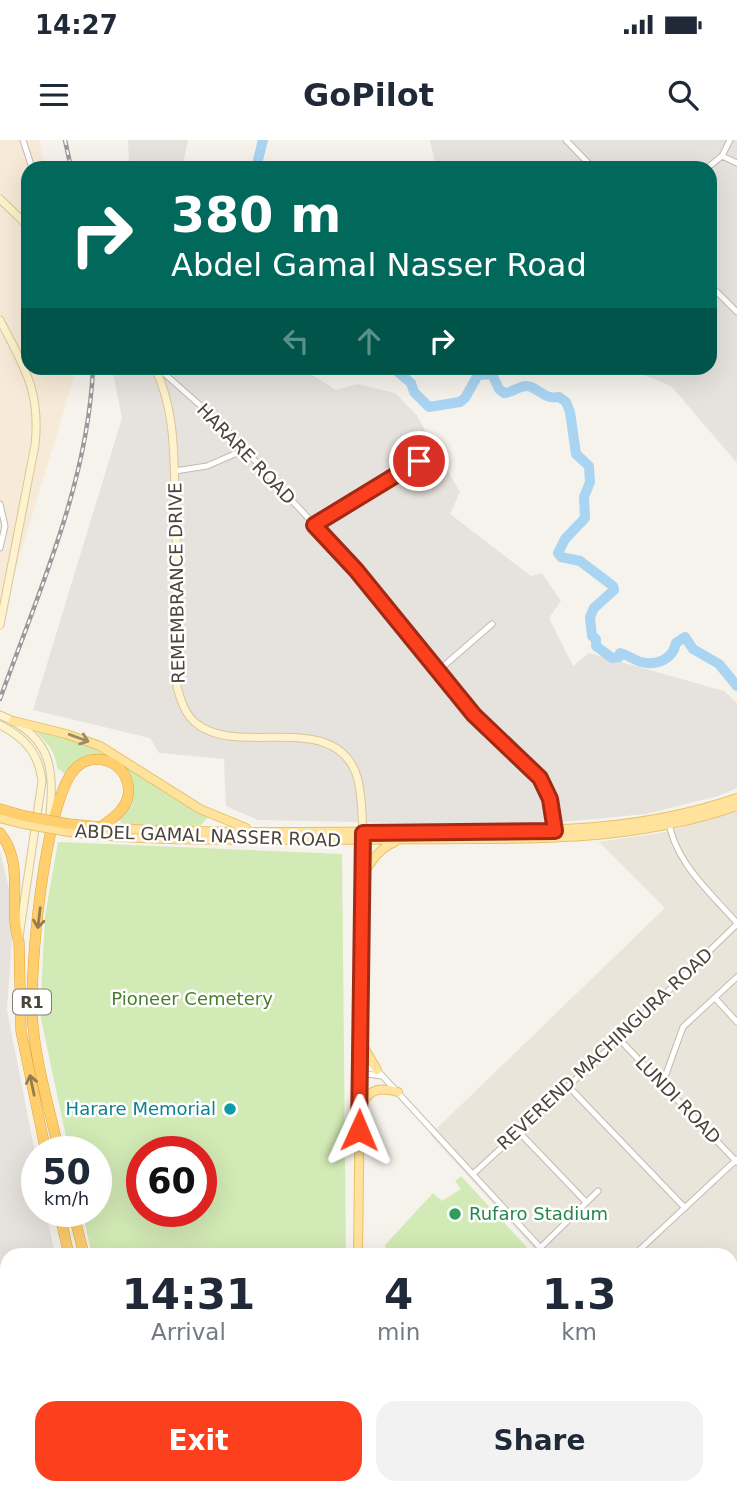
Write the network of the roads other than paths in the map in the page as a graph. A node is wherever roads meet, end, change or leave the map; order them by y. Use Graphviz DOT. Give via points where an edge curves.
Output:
graph roads {
  1 [pos="23,140"];
  2 [pos="566,140"];
  3 [pos="730,140"];
  4 [pos="722,156"];
  5 [pos="30,161"];
  6 [pos="586,161"];
  7 [pos="716,161"];
  8 [pos="737,163"];
  9 [pos="0,200"];
  10 [pos="21,220"];
  11 [pos="717,292"];
  12 [pos="737,312"];
  13 [pos="0,320"];
  14 [pos="21,360"];
  15 [pos="27,375"];
  16 [pos="159,375"];
  17 [pos="165,375"];
  18 [pos="244,450"];
  19 [pos="419,461"];
  20 [pos="175,471"];
  21 [pos="0,504"];
  22 [pos="314,525"];
  23 [pos="0,548"];
  24 [pos="1,613"];
  25 [pos="492,624"];
  26 [pos="0,625"];
  27 [pos="439,670"];
  28 [pos="1,716"];
  29 [pos="13,721"];
  30 [pos="0,725"];
  31 [pos="737,798"];
  32 [pos="737,806"];
  33 [pos="0,809"];
  34 [pos="0,818"];
  35 [pos="23,820"];
  36 [pos="668,821"];
  37 [pos="101,827"];
  38 [pos="68,828"];
  39 [pos="253,831"];
  40 [pos="0,833"];
  41 [pos="555,835"];
  42 [pos="363,837"];
  43 [pos="401,840"];
  44 [pos="46,850"];
  45 [pos="364,873"];
  46 [pos="737,923"];
  47 [pos="19,942"];
  48 [pos="737,977"];
  49 [pos="715,998"];
  50 [pos="737,1022"];
  51 [pos="619,1039"];
  52 [pos="361,1041"];
  53 [pos="360,1069"];
  54 [pos="380,1074"];
  55 [pos="662,1085"];
  56 [pos="568,1086"];
  57 [pos="398,1092"];
  58 [pos="359,1109"];
  59 [pos="518,1131"];
  60 [pos="43,1136"];
  61 [pos="55,1136"];
  62 [pos="736,1161"];
  63 [pos="473,1174"];
  64 [pos="598,1192"];
  65 [pos="586,1202"];
  66 [pos="685,1208"];
  67 [pos="63,1227"];
  68 [pos="77,1227"];
  69 [pos="67,1248"];
  70 [pos="82,1248"];
  71 [pos="358,1248"];
  72 [pos="540,1248"];
  73 [pos="642,1248"];
  1 -- 5 [label="street"];
  2 -- 6 [label="street"];
  3 -- 4 [label="street"];
  4 -- 7 [label="street"];
  4 -- 8 [label="street"];
  9 -- 10 [label="street"];
  11 -- 12 [label="street"];
  13 -- 14 [label="street"];
  15 -- 24 [label="street" via="38,421"];
  16 -- 20 [label="street, REMEMBRANCE DRIVE" via="168,402"];
  17 -- 18 [label="street, HARARE ROAD"];
  18 -- 20 [label="street" via="207,466"];
  18 -- 22 [label="street, HARARE ROAD"];
  19 -- 22 [label="street"];
  20 -- 42 [label="street, REMEMBRANCE DRIVE" via="177,687 184,710 195,724 221,737 309,738 336,749 358,778"];
  21 -- 23 [label="street" via="5,527"];
  22 -- 27 [label="street, HARARE ROAD"];
  24 -- 26 [label="street"];
  25 -- 27 [label="street"];
  27 -- 41 [label="street, HARARE ROAD" via="474,715 542,781 550,799"];
  28 -- 29 [label="street, R1"];
  29 -- 39 [label="main road, one-way" via="100,746 200,809"];
  29 -- 44 [label="street, R1" via="38,742 51,768"];
  30 -- 47 [label="street, R1" via="30,747 42,780"];
  31 -- 36 [label="main road"];
  32 -- 36 [label="main road"];
  33 -- 35 [label="highway, ABDEL GAMAL NASSER ROAD"];
  34 -- 35 [label="main road, ABDEL GAMAL NASSER ROAD"];
  35 -- 38 [label="highway, ABDEL GAMAL NASSER ROAD, bridge"];
  36 -- 41 [label="main road, ABDEL GAMAL NASSER ROAD" via="625,833"];
  36 -- 46 [label="street" via="681,859"];
  37 -- 38 [label="highway, ABDEL GAMAL NASSER ROAD"];
  37 -- 39 [label="main road, ABDEL GAMAL NASSER ROAD"];
  37 -- 44 [label="highway" via="123,807 128,791 118,766 98,758 80,764 69,778"];
  38 -- 42 [label="main road, ABDEL GAMAL NASSER ROAD" via="160,838"];
  39 -- 42 [label="main road, ABDEL GAMAL NASSER ROAD"];
  40 -- 47 [label="highway" via="15,865"];
  41 -- 42 [label="main road, ABDEL GAMAL NASSER ROAD"];
  41 -- 43 [label="main road, ABDEL GAMAL NASSER ROAD"];
  42 -- 43 [label="main road, ABDEL GAMAL NASSER ROAD"];
  42 -- 45 [label="main road, REMEMBRANCE DRIVE"];
  43 -- 45 [label="main road" via="386,846"];
  44 -- 61 [label="highway, R1, one-way" via="32,1008"];
  45 -- 52 [label="main road, REMEMBRANCE DRIVE"];
  46 -- 51 [label="street, REVEREND MACHINGURA ROAD"];
  60 -- 47 [label="highway, R1, one-way" via="22,1031"];
  48 -- 49 [label="street"];
  49 -- 50 [label="street"];
  49 -- 55 [label="street" via="683,1027"];
  51 -- 55 [label="street, LUNDI ROAD"];
  51 -- 56 [label="street, REVEREND MACHINGURA ROAD"];
  52 -- 53 [label="main road, REMEMBRANCE DRIVE"];
  52 -- 54 [label="main road"];
  53 -- 54 [label="street"];
  53 -- 58 [label="main road, REMEMBRANCE DRIVE"];
  54 -- 57 [label="street"];
  55 -- 62 [label="street, LUNDI ROAD"];
  56 -- 59 [label="street, REVEREND MACHINGURA ROAD"];
  56 -- 66 [label="street"];
  57 -- 58 [label="main road" via="374,1090"];
  57 -- 63 [label="street"];
  58 -- 71 [label="main road, REMEMBRANCE DRIVE"];
  59 -- 63 [label="street, REVEREND MACHINGURA ROAD"];
  59 -- 65 [label="street"];
  62 -- 66 [label="street"];
  63 -- 72 [label="street"];
  64 -- 65 [label="street"];
  65 -- 72 [label="street"];
  66 -- 73 [label="street"];
  67 -- 69 [label="highway"];
  68 -- 70 [label="highway"];
}
